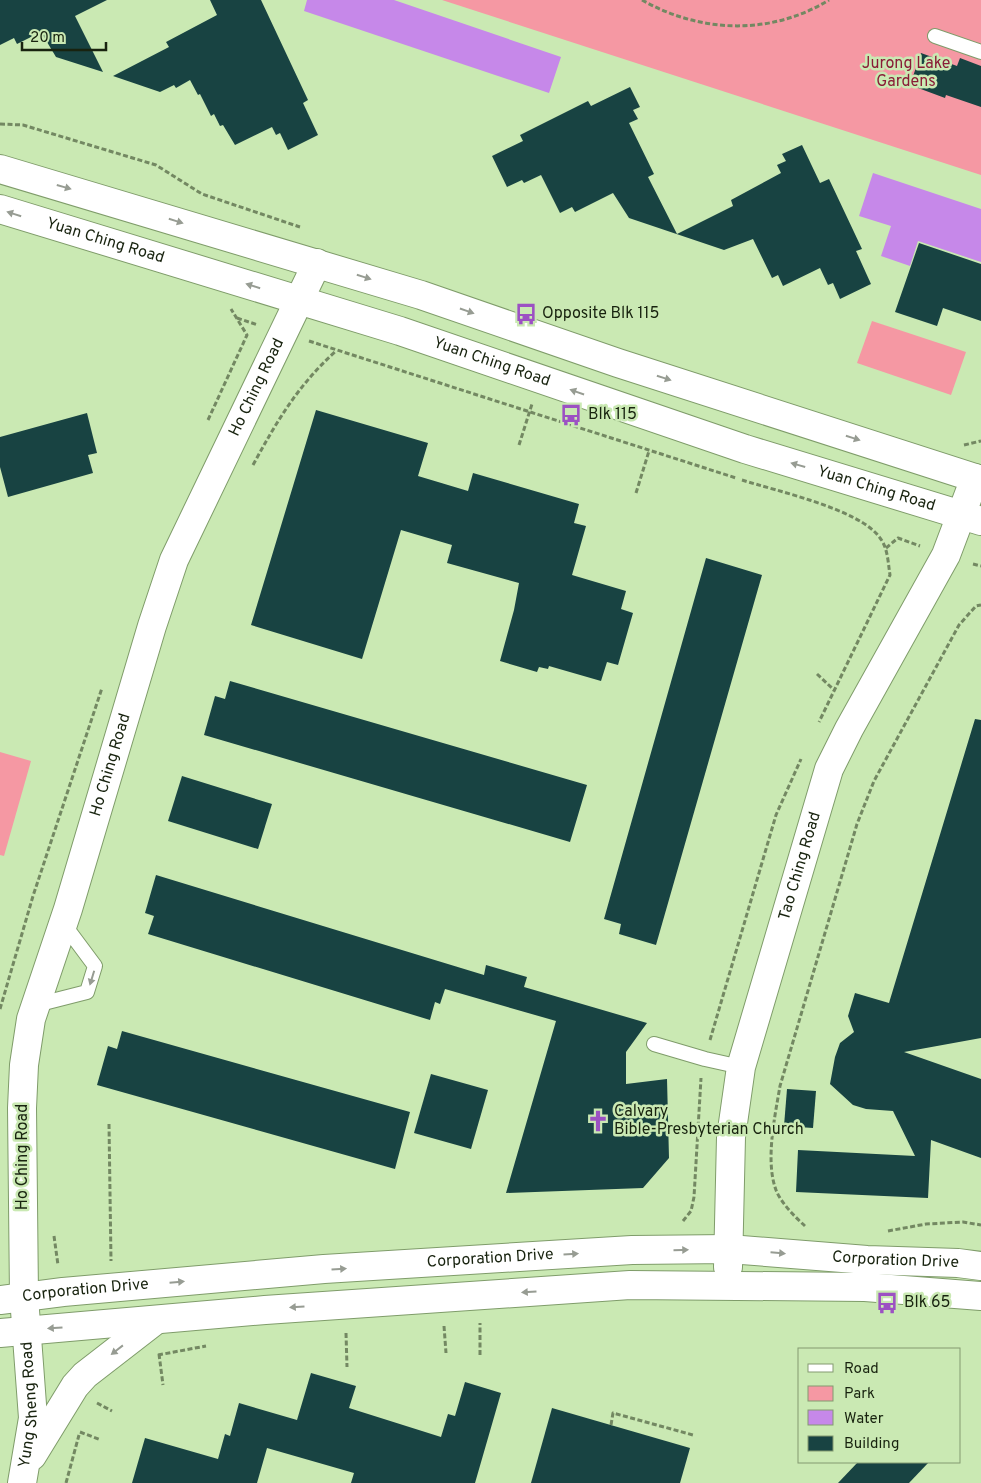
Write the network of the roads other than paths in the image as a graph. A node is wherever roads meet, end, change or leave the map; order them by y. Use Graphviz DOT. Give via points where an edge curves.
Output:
graph roads {
  1 [pos="935,36"];
  2 [pos="981,52"];
  3 [pos="0,169"];
  4 [pos="0,209"];
  5 [pos="317,263"];
  6 [pos="300,300"];
  7 [pos="979,476"];
  8 [pos="971,518"];
  9 [pos="63,923"];
  10 [pos="36,1005"];
  11 [pos="654,1044"];
  12 [pos="741,1067"];
  13 [pos="730,1249"];
  14 [pos="981,1266"];
  15 [pos="726,1286"];
  16 [pos="981,1296"];
  17 [pos="12,1298"];
  18 [pos="156,1320"];
  19 [pos="26,1330"];
  20 [pos="0,1332"];
  21 [pos="25,1473"];
  1 -- 2 [label="lane"];
  3 -- 5 [label="street, one-way"];
  6 -- 4 [label="street, Yuan Ching Road, one-way"];
  5 -- 6 [label="street, Ho Ching Road"];
  5 -- 7 [label="street, one-way" via="618,363"];
  8 -- 6 [label="street, Yuan Ching Road, one-way" via="745,450 400,331"];
  6 -- 9 [label="street, Ho Ching Road" via="174,560"];
  7 -- 8 [label="street, Tao Ching Road"];
  8 -- 12 [label="street, Tao Ching Road" via="946,555 829,769"];
  9 -- 10 [label="street, Ho Ching Road"];
  9 -- 10 [label="lane, one-way" via="95,966 87,992"];
  10 -- 17 [label="street, Ho Ching Road" via="24,1065"];
  11 -- 12 [label="lane"];
  12 -- 13 [label="street, Tao Ching Road" via="731,1138"];
  13 -- 14 [label="street, Corporation Drive, one-way"];
  13 -- 15 [label="street, Tao Ching Road"];
  17 -- 13 [label="street, Corporation Drive, one-way" via="324,1270 632,1250"];
  15 -- 16 [label="street, Corporation Drive" via="865,1287"];
  15 -- 18 [label="street, Corporation Drive, one-way" via="630,1286"];
  17 -- 19 [label="street, Yung Sheng Road"];
  18 -- 19 [label="street, Corporation Drive, one-way"];
  18 -- 21 [label="street, one-way" via="75,1386"];
  19 -- 20 [label="street, Corporation Drive"];
  19 -- 21 [label="street, Yung Sheng Road" via="33,1418"];
}
